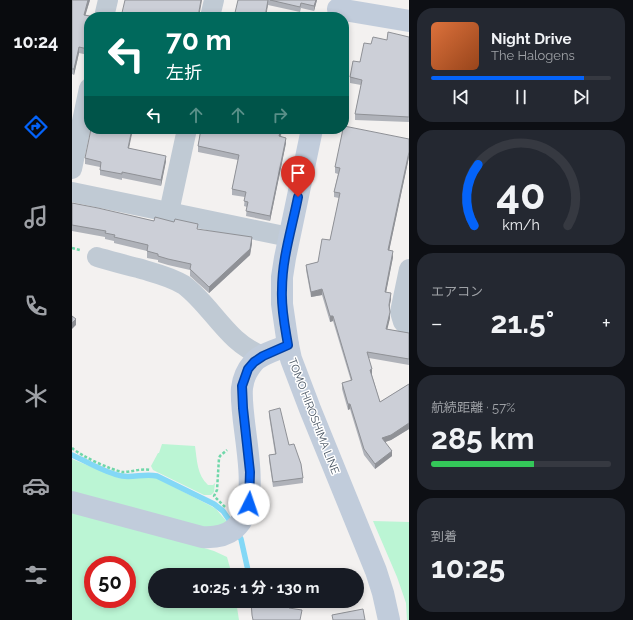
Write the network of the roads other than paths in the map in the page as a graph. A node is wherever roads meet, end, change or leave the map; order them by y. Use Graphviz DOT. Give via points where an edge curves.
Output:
graph roads {
  1 [pos="108,0"];
  2 [pos="214,0"];
  3 [pos="338,9"];
  4 [pos="105,12"];
  5 [pos="211,12"];
  6 [pos="409,21"];
  7 [pos="84,112"];
  8 [pos="186,134"];
  9 [pos="311,134"];
  10 [pos="72,169"];
  11 [pos="72,192"];
  12 [pos="169,212"];
  13 [pos="289,237"];
  14 [pos="97,257"];
  15 [pos="409,269"];
  16 [pos="409,327"];
  17 [pos="288,345"];
  18 [pos="263,356"];
  19 [pos="72,502"];
  20 [pos="389,620"];
  1 -- 4 [label="street"];
  2 -- 5 [label="street"];
  3 -- 6 [label="main road"];
  7 -- 10 [label="street"];
  8 -- 12 [label="street"];
  9 -- 13 [label="main road"];
  11 -- 12 [label="street"];
  12 -- 13 [label="street"];
  13 -- 17 [label="main road" via="282,291"];
  14 -- 18 [label="street" via="166,276 184,286 240,344"];
  15 -- 16 [label="street" via="400,312 400,317"];
  17 -- 18 [label="main road, TOMO HIROSHIMA LINE"];
  17 -- 20 [label="main road, TOMO HIROSHIMA LINE" via="310,409 376,572"];
  18 -- 19 [label="main road, TOMO HIROSHIMA LINE" via="248,369 242,386 250,472 249,504 235,527 226,534 214,538 202,537"];
}
